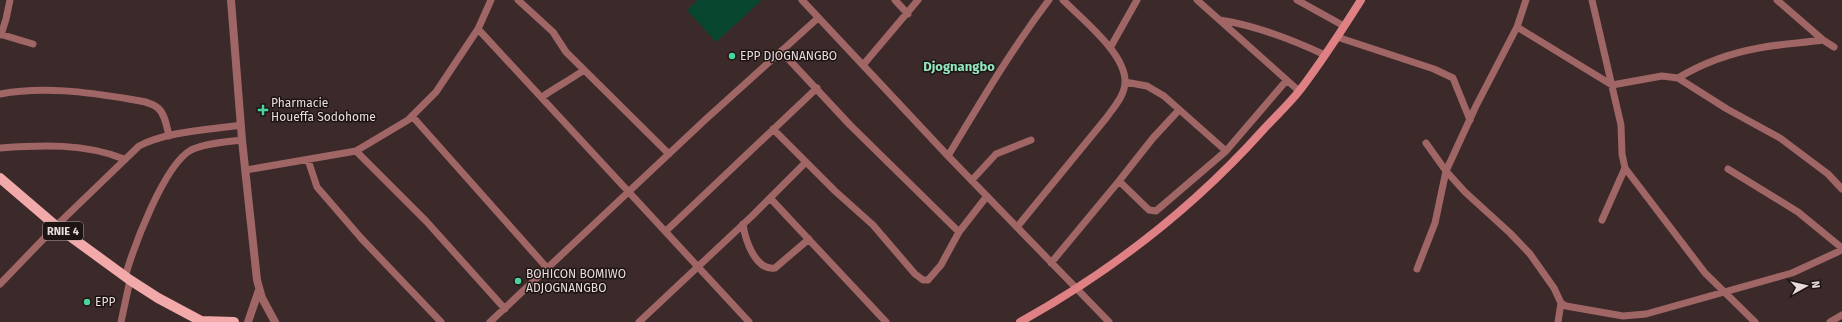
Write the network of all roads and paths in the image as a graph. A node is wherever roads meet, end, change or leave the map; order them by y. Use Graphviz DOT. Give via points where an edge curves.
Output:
graph roads {
  1 [pos="10,0"];
  2 [pos="231,0"];
  3 [pos="492,0"];
  4 [pos="518,0"];
  5 [pos="802,0"];
  6 [pos="895,0"];
  7 [pos="918,0"];
  8 [pos="1050,0"];
  9 [pos="1063,0"];
  10 [pos="1137,0"];
  11 [pos="1297,0"];
  12 [pos="1362,0"];
  13 [pos="1526,0"];
  14 [pos="1592,0"];
  15 [pos="1777,0"];
  16 [pos="1202,1"];
  17 [pos="908,14"];
  18 [pos="818,18"];
  19 [pos="1220,20"];
  20 [pos="1344,26"];
  21 [pos="1517,27"];
  22 [pos="478,29"];
  23 [pos="0,34"];
  24 [pos="1337,38"];
  25 [pos="1823,40"];
  26 [pos="33,44"];
  27 [pos="1834,47"];
  28 [pos="1110,48"];
  29 [pos="781,51"];
  30 [pos="1325,56"];
  31 [pos="863,65"];
  32 [pos="584,70"];
  33 [pos="1678,78"];
  34 [pos="1286,81"];
  35 [pos="1125,82"];
  36 [pos="1612,85"];
  37 [pos="817,88"];
  38 [pos="1299,91"];
  39 [pos="0,94"];
  40 [pos="542,97"];
  41 [pos="1179,110"];
  42 [pos="412,116"];
  43 [pos="1470,120"];
  44 [pos="241,125"];
  45 [pos="773,129"];
  46 [pos="169,136"];
  47 [pos="242,140"];
  48 [pos="1032,140"];
  49 [pos="1426,143"];
  50 [pos="0,148"];
  51 [pos="356,151"];
  52 [pos="1226,151"];
  53 [pos="669,154"];
  54 [pos="948,156"];
  55 [pos="124,159"];
  56 [pos="308,160"];
  57 [pos="806,162"];
  58 [pos="1625,168"];
  59 [pos="1728,169"];
  60 [pos="246,170"];
  61 [pos="1446,171"];
  62 [pos="0,178"];
  63 [pos="972,180"];
  64 [pos="1119,181"];
  65 [pos="1842,189"];
  66 [pos="630,192"];
  67 [pos="987,196"];
  68 [pos="770,198"];
  69 [pos="1602,220"];
  70 [pos="743,224"];
  71 [pos="56,226"];
  72 [pos="1017,226"];
  73 [pos="666,231"];
  74 [pos="959,232"];
  75 [pos="809,239"];
  76 [pos="1842,249"];
  77 [pos="1051,263"];
  78 [pos="698,266"];
  79 [pos="1417,268"];
  80 [pos="548,269"];
  81 [pos="127,278"];
  82 [pos="0,284"];
  83 [pos="1077,289"];
  84 [pos="259,290"];
  85 [pos="1725,292"];
  86 [pos="1561,303"];
  87 [pos="505,309"];
  88 [pos="1842,315"];
  89 [pos="121,322"];
  90 [pos="201,322"];
  91 [pos="234,322"];
  92 [pos="248,322"];
  93 [pos="275,322"];
  94 [pos="441,322"];
  95 [pos="490,322"];
  96 [pos="639,322"];
  97 [pos="749,322"];
  98 [pos="886,322"];
  99 [pos="1020,322"];
  100 [pos="1109,322"];
  101 [pos="1558,322"];
  102 [pos="1755,322"];
  103 [pos="1830,322"];
  1 -- 23 [label="street" via="4,28"];
  2 -- 44 [label="street"];
  3 -- 22 [label="street"];
  4 -- 32 [label="street" via="552,32 566,52"];
  5 -- 18 [label="street"];
  6 -- 17 [label="street"];
  7 -- 17 [label="street"];
  8 -- 54 [label="street" via="999,70"];
  9 -- 28 [label="street"];
  10 -- 28 [label="street"];
  11 -- 20 [label="street"];
  12 -- 20 [label="main road"];
  13 -- 21 [label="street"];
  14 -- 36 [label="street"];
  15 -- 25 [label="street"];
  16 -- 19 [label="street"];
  17 -- 31 [label="street"];
  18 -- 29 [label="street"];
  18 -- 31 [label="street"];
  19 -- 30 [label="street" via="1241,23 1289,38"];
  19 -- 34 [label="street"];
  20 -- 24 [label="main road"];
  21 -- 36 [label="street"];
  21 -- 43 [label="street"];
  22 -- 40 [label="street"];
  22 -- 42 [label="street" via="436,92"];
  23 -- 26 [label="street"];
  24 -- 30 [label="main road"];
  24 -- 43 [label="street" via="1434,69 1453,78"];
  25 -- 27 [label="street"];
  25 -- 33 [label="street" via="1739,52 1694,68"];
  28 -- 35 [label="street" via="1119,60"];
  29 -- 37 [label="street"];
  29 -- 53 [label="street"];
  30 -- 38 [label="main road"];
  31 -- 54 [label="street"];
  32 -- 40 [label="street"];
  32 -- 53 [label="street"];
  33 -- 36 [label="street" via="1662,76"];
  33 -- 65 [label="street" via="1780,138 1828,174"];
  34 -- 38 [label="street"];
  34 -- 52 [label="street"];
  35 -- 41 [label="street" via="1155,90"];
  35 -- 72 [label="street" via="1120,98 1107,117"];
  36 -- 58 [label="street" via="1621,125"];
  37 -- 45 [label="street"];
  37 -- 74 [label="street" via="850,125"];
  38 -- 83 [label="main road" via="1230,166 1183,209 1152,236"];
  39 -- 46 [label="street" via="71,92 146,102 158,107 162,112"];
  40 -- 66 [label="street"];
  41 -- 52 [label="street"];
  41 -- 64 [label="street"];
  42 -- 51 [label="street"];
  42 -- 80 [label="street"];
  43 -- 61 [label="street"];
  44 -- 46 [label="street"];
  44 -- 47 [label="street"];
  45 -- 57 [label="street"];
  45 -- 73 [label="street"];
  46 -- 55 [label="street" via="139,146"];
  47 -- 60 [label="street"];
  47 -- 81 [label="street" via="196,148 179,159 137,241"];
  48 -- 63 [label="street" via="996,154"];
  49 -- 61 [label="street"];
  50 -- 55 [label="street" via="59,146 99,151"];
  51 -- 56 [label="street"];
  51 -- 87 [label="street" via="426,221"];
  52 -- 64 [label="street" via="1156,210 1149,210"];
  53 -- 66 [label="street"];
  54 -- 63 [label="street"];
  55 -- 71 [label="street"];
  56 -- 60 [label="street"];
  56 -- 94 [label="street" via="317,187 361,238"];
  57 -- 68 [label="street"];
  57 -- 74 [label="street" via="834,191 862,214 923,280 928,280 936,273"];
  58 -- 69 [label="street"];
  58 -- 85 [label="street" via="1698,265"];
  59 -- 76 [label="street" via="1798,212"];
  60 -- 84 [label="street"];
  61 -- 79 [label="street" via="1435,223"];
  61 -- 86 [label="street" via="1530,254 1554,288"];
  62 -- 71 [label="main road, RNIE 4"];
  63 -- 67 [label="street"];
  64 -- 77 [label="street"];
  66 -- 73 [label="street"];
  66 -- 80 [label="street"];
  67 -- 72 [label="street"];
  67 -- 74 [label="street"];
  68 -- 70 [label="street"];
  68 -- 75 [label="street"];
  70 -- 75 [label="street" via="751,251 772,268"];
  70 -- 78 [label="street"];
  71 -- 81 [label="main road, RNIE 4"];
  71 -- 82 [label="street"];
  72 -- 77 [label="street"];
  73 -- 78 [label="street"];
  75 -- 98 [label="street"];
  76 -- 85 [label="street" via="1792,273"];
  77 -- 83 [label="street"];
  78 -- 96 [label="street"];
  78 -- 97 [label="street"];
  80 -- 87 [label="street"];
  81 -- 89 [label="street"];
  81 -- 90 [label="main road, RNIE 4"];
  83 -- 99 [label="main road"];
  83 -- 100 [label="street"];
  84 -- 92 [label="street"];
  84 -- 93 [label="street"];
  85 -- 86 [label="street" via="1637,316 1623,316"];
  85 -- 102 [label="street"];
  86 -- 101 [label="street"];
  87 -- 95 [label="street"];
  88 -- 103 [label="street"];
  90 -- 91 [label="main road, RNIE 4"];
}
